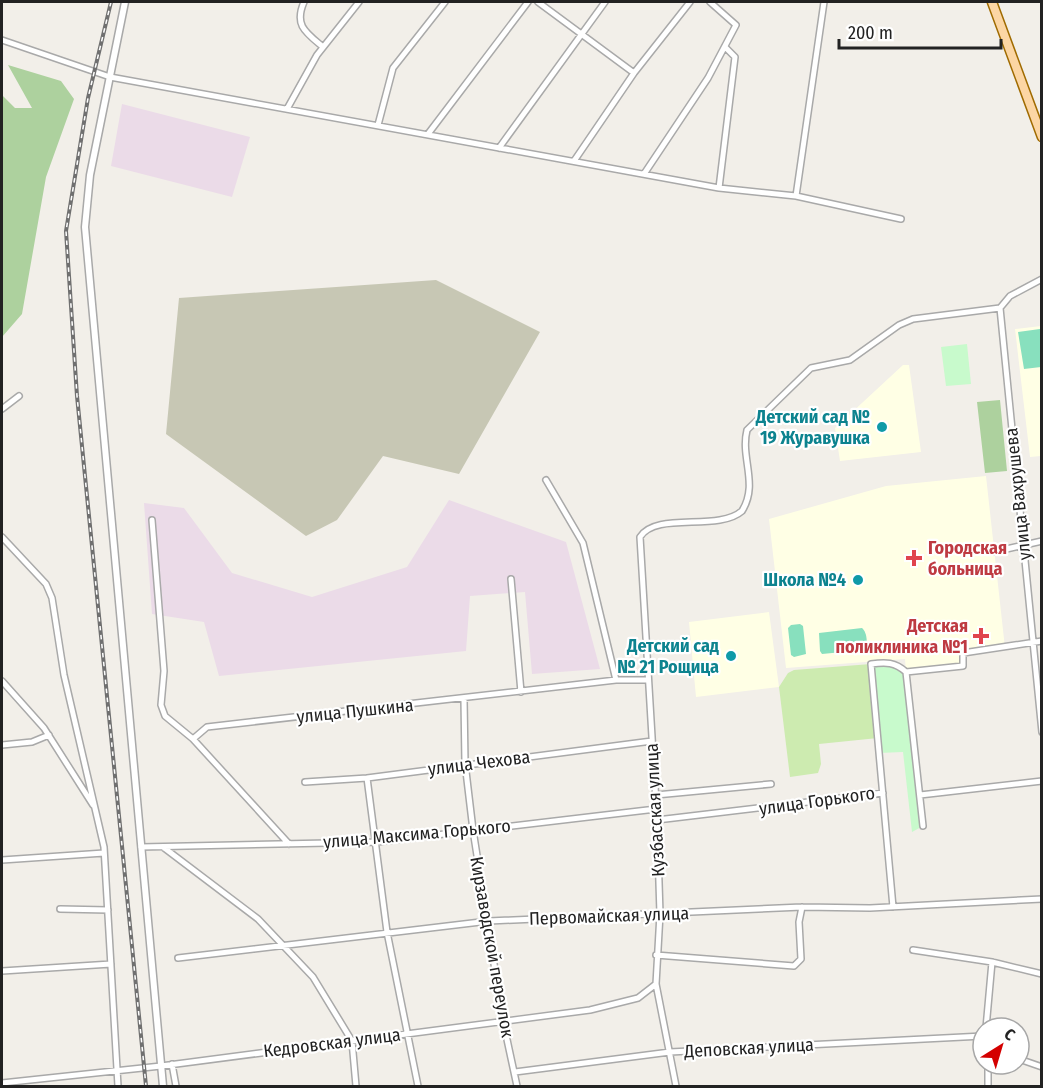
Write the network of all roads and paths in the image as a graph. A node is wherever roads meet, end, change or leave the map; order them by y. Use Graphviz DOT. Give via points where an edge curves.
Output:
graph roads {
  1 [pos="126,2"];
  2 [pos="304,2"];
  3 [pos="359,2"];
  4 [pos="445,2"];
  5 [pos="528,2"];
  6 [pos="538,2"];
  7 [pos="605,2"];
  8 [pos="690,2"];
  9 [pos="710,2"];
  10 [pos="824,2"];
  11 [pos="992,2"];
  12 [pos="580,33"];
  13 [pos="2,40"];
  14 [pos="322,47"];
  15 [pos="726,48"];
  16 [pos="633,73"];
  17 [pos="110,77"];
  18 [pos="287,109"];
  19 [pos="378,125"];
  20 [pos="428,134"];
  21 [pos="1041,137"];
  22 [pos="500,148"];
  23 [pos="573,161"];
  24 [pos="645,174"];
  25 [pos="719,188"];
  26 [pos="796,196"];
  27 [pos="901,219"];
  28 [pos="1041,279"];
  29 [pos="1000,308"];
  30 [pos="19,396"];
  31 [pos="2,408"];
  32 [pos="546,480"];
  33 [pos="152,520"];
  34 [pos="2,537"];
  35 [pos="1041,541"];
  36 [pos="1023,544"];
  37 [pos="993,552"];
  38 [pos="511,579"];
  39 [pos="1041,641"];
  40 [pos="1032,642"];
  41 [pos="906,672"];
  42 [pos="616,680"];
  43 [pos="646,680"];
  44 [pos="2,681"];
  45 [pos="521,692"];
  46 [pos="464,699"];
  47 [pos="1041,732"];
  48 [pos="49,735"];
  49 [pos="193,739"];
  50 [pos="652,741"];
  51 [pos="2,745"];
  52 [pos="465,765"];
  53 [pos="367,778"];
  54 [pos="1041,781"];
  55 [pos="306,782"];
  56 [pos="771,784"];
  57 [pos="883,794"];
  58 [pos="656,795"];
  59 [pos="920,795"];
  60 [pos="96,809"];
  61 [pos="656,809"];
  62 [pos="657,819"];
  63 [pos="923,826"];
  64 [pos="472,830"];
  65 [pos="377,842"];
  66 [pos="289,844"];
  67 [pos="141,847"];
  68 [pos="163,847"];
  69 [pos="104,853"];
  70 [pos="2,860"];
  71 [pos="1041,898"];
  72 [pos="802,907"];
  73 [pos="893,907"];
  74 [pos="60,909"];
  75 [pos="108,910"];
  76 [pos="660,914"];
  77 [pos="489,921"];
  78 [pos="387,932"];
  79 [pos="283,946"];
  80 [pos="913,950"];
  81 [pos="656,955"];
  82 [pos="178,958"];
  83 [pos="992,962"];
  84 [pos="111,964"];
  85 [pos="2,971"];
  86 [pos="1041,974"];
  87 [pos="656,984"];
  88 [pos="987,1016"];
  89 [pos="503,1021"];
  90 [pos="409,1033"];
  91 [pos="971,1037"];
  92 [pos="352,1041"];
  93 [pos="670,1052"];
  94 [pos="172,1064"];
  95 [pos="161,1066"];
  96 [pos="117,1070"];
  97 [pos="515,1072"];
  98 [pos="2,1083"];
  99 [pos="118,1086"];
  100 [pos="163,1086"];
  101 [pos="176,1086"];
  102 [pos="356,1086"];
  103 [pos="418,1086"];
  104 [pos="517,1086"];
  105 [pos="676,1086"];
  1 -- 17 [label="street"];
  2 -- 14 [label="street" via="299,14 302,28"];
  3 -- 14 [label="street"];
  4 -- 19 [label="street" via="393,68"];
  5 -- 20 [label="street"];
  6 -- 12 [label="street"];
  7 -- 12 [label="street"];
  8 -- 16 [label="street"];
  9 -- 15 [label="street" via="736,25"];
  10 -- 26 [label="street"];
  11 -- 21 [label="main road"];
  12 -- 16 [label="street"];
  12 -- 22 [label="street"];
  13 -- 17 [label="street"];
  14 -- 18 [label="street"];
  15 -- 24 [label="street"];
  15 -- 25 [label="street" via="735,57"];
  16 -- 23 [label="street"];
  17 -- 18 [label="street"];
  17 -- 67 [label="street" via="90,176 85,227"];
  18 -- 19 [label="street"];
  19 -- 20 [label="street"];
  20 -- 22 [label="street"];
  22 -- 23 [label="street"];
  23 -- 24 [label="street"];
  24 -- 25 [label="street"];
  25 -- 26 [label="street"];
  26 -- 27 [label="street"];
  28 -- 29 [label="street" via="1010,296"];
  29 -- 36 [label="street, улица Вахрушева"];
  29 -- 43 [label="street, Кузбасская улица" via="913,320 893,328 850,360 811,368 747,430 750,484 742,511 728,519 652,527 643,533 639,542"];
  30 -- 31 [label="street"];
  32 -- 42 [label="street" via="583,543"];
  33 -- 49 [label="street" via="164,671 161,705 165,716"];
  34 -- 60 [label="street" via="46,584 52,598 64,675"];
  35 -- 36 [label="street"];
  36 -- 37 [label="street"];
  36 -- 40 [label="street, улица Вахрушева"];
  38 -- 45 [label="street"];
  39 -- 40 [label="street"];
  40 -- 41 [label="street" via="963,653 963,666"];
  40 -- 47 [label="street, улица Вахрушева"];
  41 -- 57 [label="street, улица Горького" via="887,662 871,664"];
  41 -- 59 [label="street"];
  42 -- 43 [label="street, улица Пушкина"];
  42 -- 45 [label="street, улица Пушкина"];
  43 -- 50 [label="street, Кузбасская улица"];
  44 -- 48 [label="street"];
  45 -- 46 [label="street, улица Пушкина"];
  46 -- 49 [label="street, улица Пушкина" via="207,727"];
  46 -- 52 [label="street, Кирзаводской переулок"];
  48 -- 51 [label="street" via="32,742"];
  48 -- 60 [label="street"];
  49 -- 66 [label="street"];
  50 -- 52 [label="street, улица Чехова"];
  50 -- 58 [label="street, Кузбасская улица"];
  52 -- 53 [label="street, улица Чехова"];
  52 -- 64 [label="street, Кирзаводской переулок"];
  53 -- 55 [label="street, улица Чехова"];
  53 -- 65 [label="street"];
  54 -- 59 [label="street"];
  56 -- 58 [label="street"];
  57 -- 62 [label="street, улица Горького"];
  57 -- 73 [label="street"];
  58 -- 61 [label="street, Кузбасская улица"];
  59 -- 63 [label="street"];
  60 -- 69 [label="street"];
  61 -- 62 [label="street, Кузбасская улица"];
  61 -- 64 [label="street, улица Максима Горького"];
  62 -- 76 [label="street, Кузбасская улица"];
  64 -- 65 [label="street, улица Максима Горького"];
  64 -- 77 [label="street, Кирзаводской переулок"];
  65 -- 66 [label="street, улица Максима Горького"];
  65 -- 78 [label="street"];
  66 -- 68 [label="street, улица Максима Горького"];
  67 -- 68 [label="street, улица Максима Горького"];
  67 -- 95 [label="street"];
  68 -- 79 [label="street" via="258,920"];
  69 -- 70 [label="street"];
  69 -- 75 [label="street"];
  71 -- 73 [label="street, Первомайская улица"];
  72 -- 73 [label="street, Первомайская улица"];
  72 -- 76 [label="street, Первомайская улица"];
  72 -- 81 [label="street" via="801,959 794,966"];
  74 -- 75 [label="street"];
  75 -- 84 [label="street"];
  76 -- 77 [label="street, Первомайская улица"];
  76 -- 81 [label="street, Кузбасская улица"];
  77 -- 78 [label="street, Первомайская улица"];
  77 -- 89 [label="street, Кирзаводской переулок"];
  78 -- 79 [label="street, Первомайская улица"];
  78 -- 90 [label="street"];
  79 -- 82 [label="street, Первомайская улица"];
  79 -- 92 [label="street" via="313,977"];
  80 -- 83 [label="street"];
  81 -- 87 [label="street, Кузбасская улица"];
  83 -- 86 [label="street"];
  83 -- 88 [label="street"];
  84 -- 85 [label="street"];
  84 -- 96 [label="street"];
  87 -- 89 [label="street, Кедровская улица" via="638,998 590,1010"];
  87 -- 93 [label="street, Кузбасская улица"];
  89 -- 90 [label="street, Кедровская улица"];
  89 -- 97 [label="street, Кирзаводской переулок"];
  90 -- 92 [label="street, Кедровская улица"];
  90 -- 103 [label="street"];
  91 -- 93 [label="street, Деповская улица"];
  92 -- 94 [label="street, Кедровская улица"];
  92 -- 102 [label="street"];
  93 -- 97 [label="street, Деповская улица"];
  93 -- 105 [label="street, Кузбасская улица"];
  94 -- 95 [label="street, Кедровская улица"];
  94 -- 101 [label="street"];
  95 -- 96 [label="street, Кедровская улица"];
  95 -- 100 [label="street"];
  96 -- 98 [label="street, Кедровская улица"];
  96 -- 99 [label="street"];
  97 -- 104 [label="street, Кирзаводской переулок"];
}
